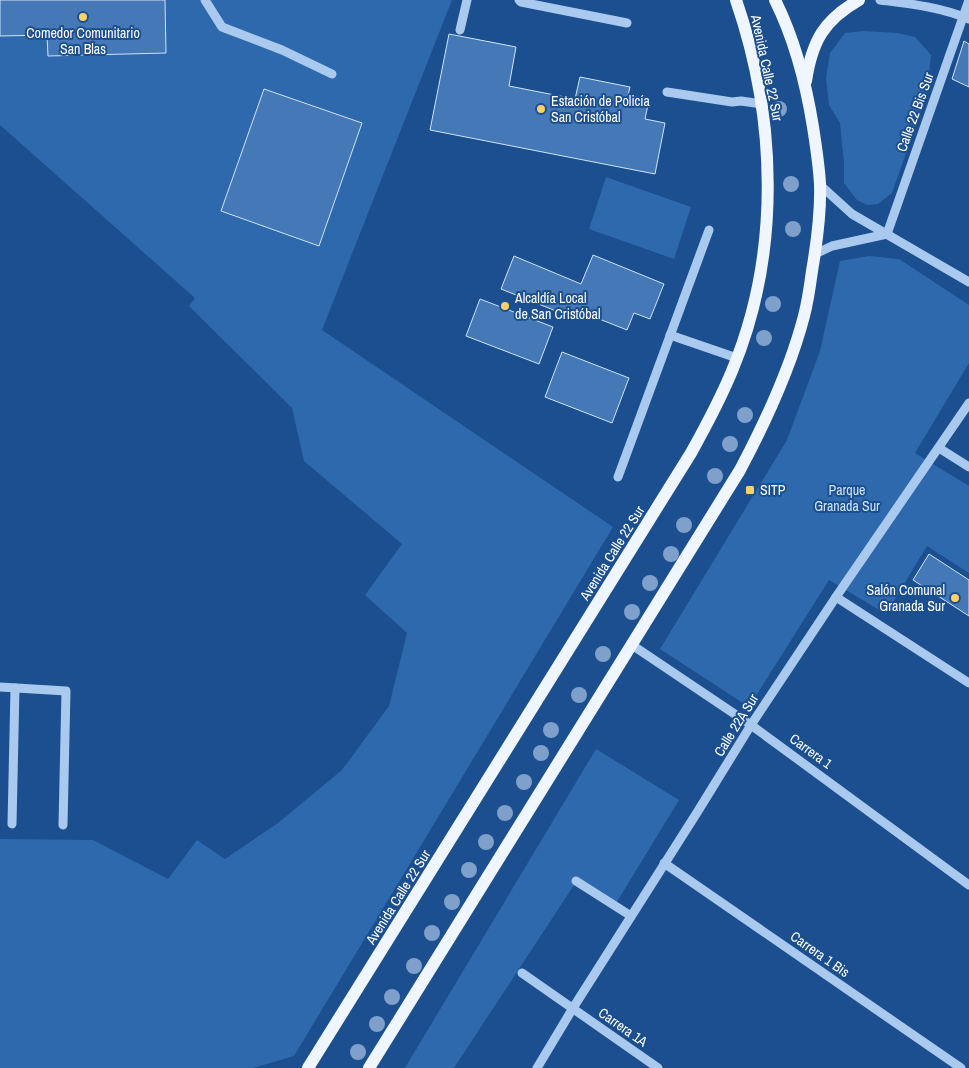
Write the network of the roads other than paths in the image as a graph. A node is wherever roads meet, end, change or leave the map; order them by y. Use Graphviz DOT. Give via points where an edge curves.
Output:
graph roads {
  1 [pos="206,0"];
  2 [pos="467,0"];
  3 [pos="519,0"];
  4 [pos="736,0"];
  5 [pos="775,0"];
  6 [pos="859,0"];
  7 [pos="880,0"];
  8 [pos="969,0"];
  9 [pos="966,18"];
  10 [pos="627,23"];
  11 [pos="460,30"];
  12 [pos="332,74"];
  13 [pos="806,86"];
  14 [pos="667,92"];
  15 [pos="762,104"];
  16 [pos="820,185"];
  17 [pos="709,230"];
  18 [pos="886,234"];
  19 [pos="815,254"];
  20 [pos="969,282"];
  21 [pos="670,335"];
  22 [pos="736,358"];
  23 [pos="969,403"];
  24 [pos="939,448"];
  25 [pos="969,467"];
  26 [pos="618,478"];
  27 [pos="836,597"];
  28 [pos="632,645"];
  29 [pos="969,683"];
  30 [pos="0,687"];
  31 [pos="15,688"];
  32 [pos="751,724"];
  33 [pos="12,824"];
  34 [pos="63,825"];
  35 [pos="664,863"];
  36 [pos="576,881"];
  37 [pos="969,885"];
  38 [pos="631,916"];
  39 [pos="522,973"];
  40 [pos="573,1008"];
  41 [pos="308,1068"];
  42 [pos="369,1068"];
  43 [pos="537,1068"];
  44 [pos="658,1068"];
  45 [pos="961,1068"];
  1 -- 12 [label="street" via="222,27"];
  2 -- 11 [label="street"];
  3 -- 10 [label="street"];
  4 -- 15 [label="main road, Avenida Calle 22 Sur"];
  5 -- 13 [label="main road, Avenida Calle 22 Sur" via="798,56"];
  6 -- 13 [label="main road" via="837,14 816,41"];
  7 -- 9 [label="street" via="919,5"];
  8 -- 9 [label="street, Calle 22 Bis Sur"];
  9 -- 18 [label="street, Calle 22 Bis Sur"];
  13 -- 16 [label="main road, Avenida Calle 22 Sur"];
  14 -- 15 [label="street"];
  15 -- 22 [label="main road, Avenida Calle 22 Sur" via="768,179 764,251 756,294"];
  16 -- 18 [label="street" via="852,214"];
  16 -- 19 [label="main road, Avenida Calle 22 Sur"];
  17 -- 21 [label="street"];
  18 -- 19 [label="street" via="832,246"];
  18 -- 20 [label="street"];
  19 -- 28 [label="main road, Avenida Calle 22 Sur" via="796,342 759,433 740,470"];
  21 -- 22 [label="street"];
  21 -- 26 [label="street"];
  22 -- 41 [label="main road, Avenida Calle 22 Sur" via="713,413 691,453"];
  23 -- 24 [label="street, Calle 22A Sur"];
  24 -- 25 [label="street"];
  24 -- 27 [label="street, Calle 22A Sur"];
  27 -- 29 [label="street"];
  27 -- 32 [label="street, Calle 22A Sur"];
  28 -- 32 [label="street, Carrera 1"];
  28 -- 42 [label="main road, Avenida Calle 22 Sur"];
  30 -- 31 [label="street"];
  31 -- 33 [label="street"];
  31 -- 34 [label="street" via="66,691"];
  32 -- 35 [label="street, Calle 22A Sur"];
  32 -- 37 [label="street, Carrera 1"];
  35 -- 38 [label="street, Calle 22A Sur"];
  35 -- 45 [label="street, Carrera 1 Bis"];
  36 -- 38 [label="street"];
  38 -- 40 [label="street, Calle 22A Sur"];
  39 -- 40 [label="street, Carrera 1A"];
  40 -- 43 [label="street, Calle 22A Sur"];
  40 -- 44 [label="street, Carrera 1A"];
}
